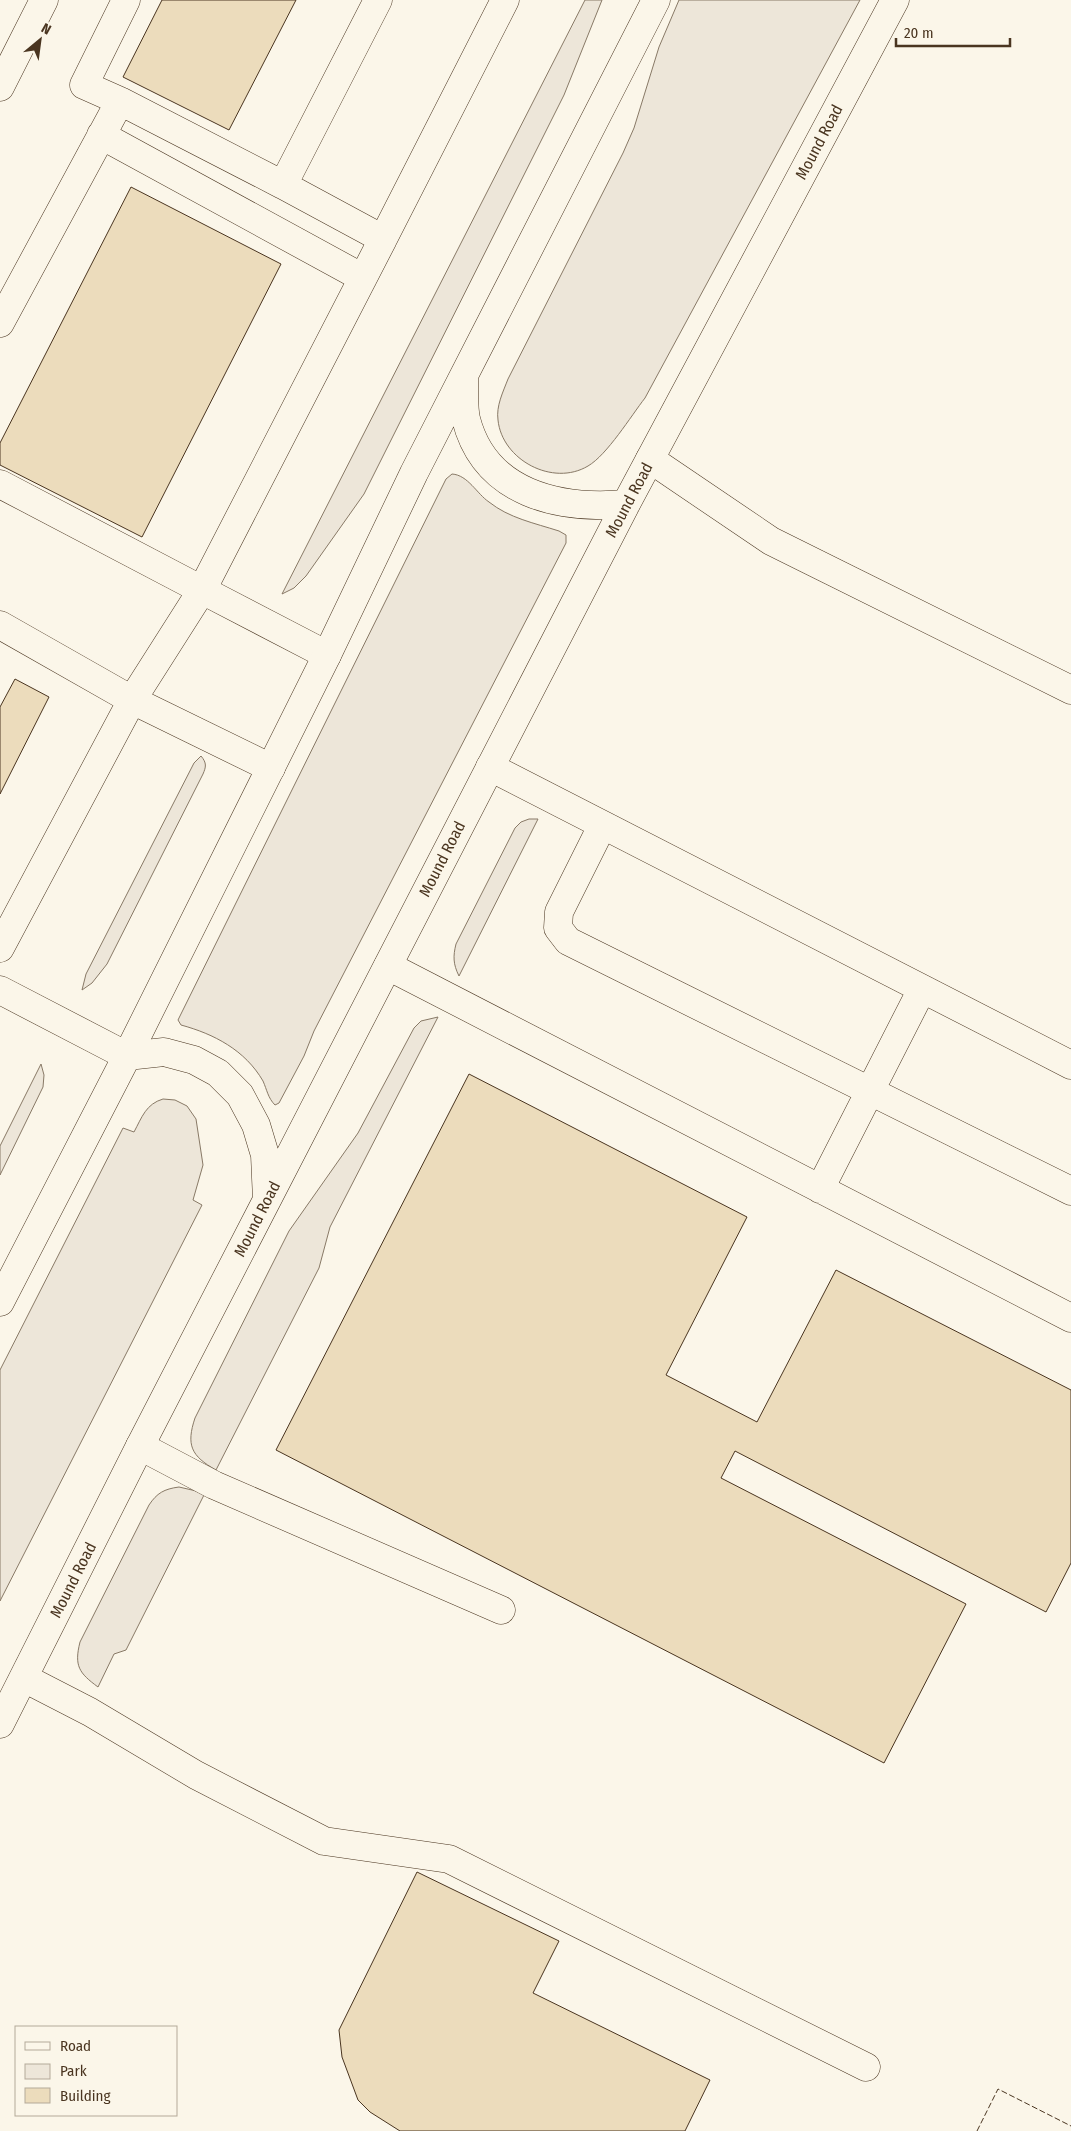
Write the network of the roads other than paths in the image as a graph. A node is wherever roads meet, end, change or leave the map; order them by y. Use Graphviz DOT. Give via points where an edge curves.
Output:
graph roads {
  1 [pos="44,0"];
  2 [pos="126,0"];
  3 [pos="378,0"];
  4 [pos="505,0"];
  5 [pos="656,0"];
  6 [pos="895,0"];
  7 [pos="0,86"];
  8 [pos="120,101"];
  9 [pos="101,135"];
  10 [pos="283,185"];
  11 [pos="383,239"];
  12 [pos="363,278"];
  13 [pos="0,323"];
  14 [pos="464,377"];
  15 [pos="650,459"];
  16 [pos="0,484"];
  17 [pos="626,504"];
  18 [pos="202,590"];
  19 [pos="0,625"];
  20 [pos="327,655"];
  21 [pos="1071,690"];
  22 [pos="132,700"];
  23 [pos="490,767"];
  24 [pos="271,768"];
  25 [pos="602,826"];
  26 [pos="0,948"];
  27 [pos="388,966"];
  28 [pos="922,989"];
  29 [pos="0,990"];
  30 [pos="127,1056"];
  31 [pos="1071,1065"];
  32 [pos="871,1091"];
  33 [pos="820,1189"];
  34 [pos="1071,1191"];
  35 [pos="267,1201"];
  36 [pos="0,1302"];
  37 [pos="1071,1318"];
  38 [pos="140,1446"];
  39 [pos="501,1610"];
  40 [pos="24,1678"];
  41 [pos="0,1724"];
  42 [pos="866,2067"];
  1 -- 7 [label="main road"];
  2 -- 8 [label="main road" via="84,86"];
  3 -- 10 [label="main road"];
  4 -- 11 [label="main road"];
  5 -- 14 [label="main road"];
  6 -- 15 [label="main road, Mound Road"];
  8 -- 9 [label="main road"];
  8 -- 10 [label="main road"];
  9 -- 12 [label="main road"];
  9 -- 13 [label="main road"];
  10 -- 11 [label="main road"];
  11 -- 12 [label="main road"];
  12 -- 18 [label="main road"];
  14 -- 17 [label="main road" via="466,418 476,448 494,470 517,487 541,498 596,506"];
  14 -- 20 [label="main road"];
  15 -- 17 [label="main road, Mound Road"];
  15 -- 21 [label="main road" via="771,541"];
  16 -- 18 [label="main road"];
  17 -- 23 [label="main road, Mound Road"];
  18 -- 20 [label="main road"];
  18 -- 22 [label="main road"];
  19 -- 22 [label="main road"];
  20 -- 24 [label="main road"];
  22 -- 24 [label="main road"];
  22 -- 26 [label="main road"];
  23 -- 25 [label="main road"];
  23 -- 27 [label="main road, Mound Road"];
  24 -- 30 [label="main road"];
  25 -- 28 [label="main road"];
  25 -- 32 [label="main road" via="559,912 558,928 568,941"];
  27 -- 33 [label="main road"];
  27 -- 35 [label="main road, Mound Road"];
  28 -- 31 [label="main road"];
  28 -- 32 [label="main road"];
  29 -- 30 [label="main road"];
  30 -- 35 [label="main road" via="164,1052 194,1060 218,1074 240,1095 256,1125 265,1156"];
  30 -- 36 [label="main road"];
  32 -- 33 [label="main road"];
  32 -- 34 [label="main road"];
  33 -- 37 [label="main road"];
  35 -- 38 [label="main road, Mound Road"];
  38 -- 39 [label="main road" via="214,1485"];
  38 -- 40 [label="main road, Mound Road"];
  40 -- 41 [label="main road, Mound Road"];
  40 -- 42 [label="main road" via="90,1712 196,1775 324,1841 449,1859"];
}
